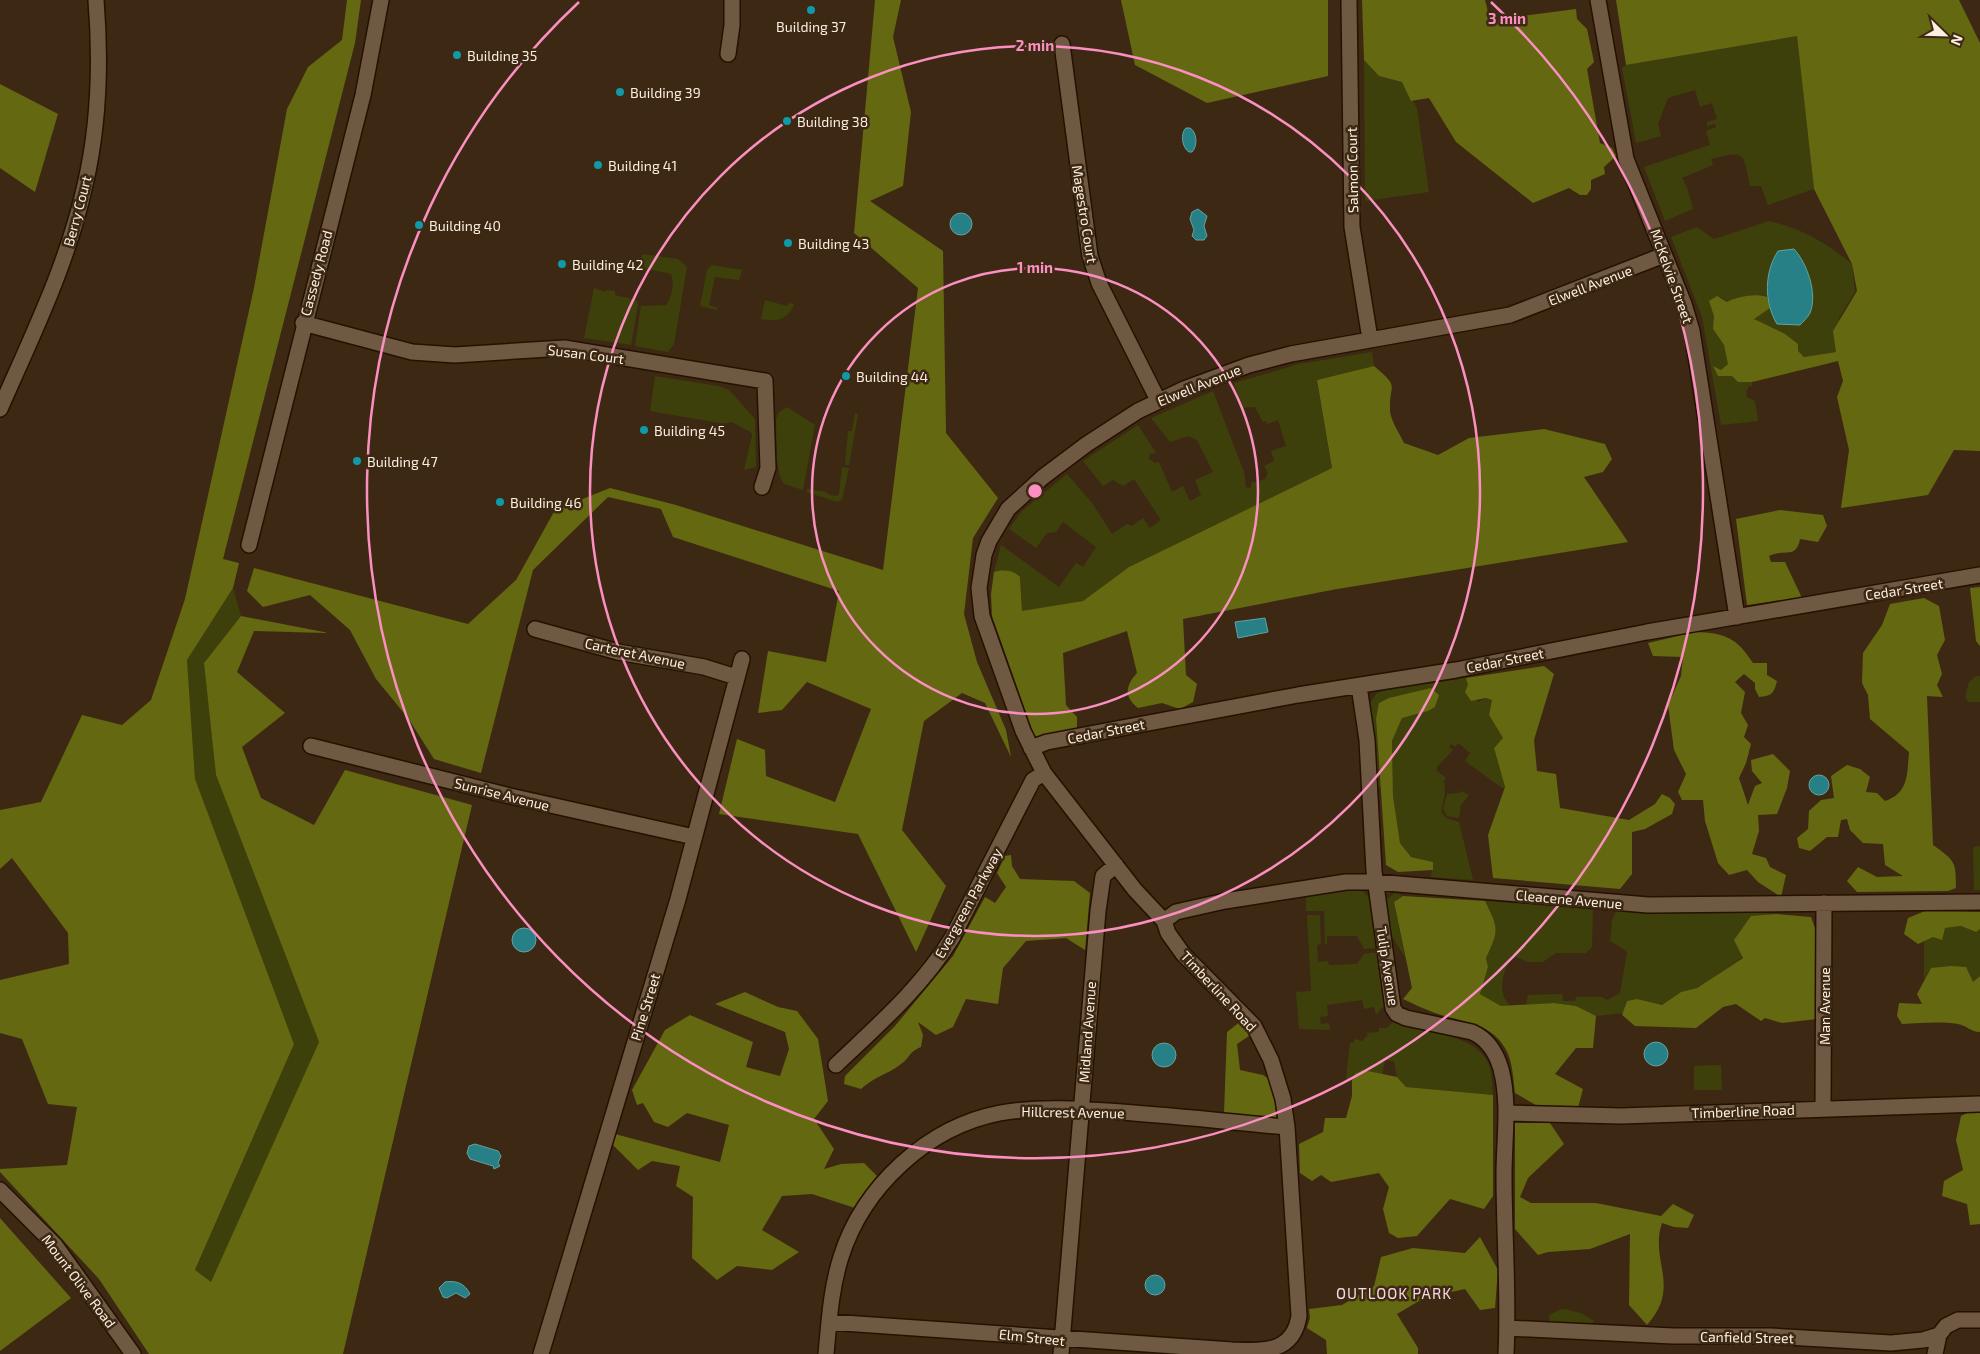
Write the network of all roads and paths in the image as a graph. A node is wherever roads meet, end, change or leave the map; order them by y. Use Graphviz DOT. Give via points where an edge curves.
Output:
graph roads {
  1 [pos="96,0"];
  2 [pos="381,0"];
  3 [pos="732,0"];
  4 [pos="1349,0"];
  5 [pos="1598,0"];
  6 [pos="1062,44"];
  7 [pos="728,54"];
  8 [pos="1664,255"];
  9 [pos="303,323"];
  10 [pos="1370,339"];
  11 [pos="1158,400"];
  12 [pos="0,409"];
  13 [pos="762,487"];
  14 [pos="248,545"];
  15 [pos="1980,575"];
  16 [pos="1737,617"];
  17 [pos="534,629"];
  18 [pos="742,659"];
  19 [pos="736,677"];
  20 [pos="1359,686"];
  21 [pos="311,746"];
  22 [pos="1031,748"];
  23 [pos="1044,774"];
  24 [pos="694,837"];
  25 [pos="1116,865"];
  26 [pos="1375,882"];
  27 [pos="1980,902"];
  28 [pos="1824,903"];
  29 [pos="1164,921"];
  30 [pos="836,1065"];
  31 [pos="1980,1104"];
  32 [pos="1823,1108"];
  33 [pos="1082,1109"];
  34 [pos="1506,1113"];
  35 [pos="1288,1127"];
  36 [pos="0,1190"];
  37 [pos="1980,1320"];
  38 [pos="829,1322"];
  39 [pos="1507,1328"];
  40 [pos="1939,1335"];
  41 [pos="1291,1338"];
  42 [pos="1061,1347"];
  43 [pos="133,1354"];
  44 [pos="541,1354"];
  45 [pos="826,1354"];
  46 [pos="1506,1354"];
  47 [pos="1935,1354"];
  1 -- 12 [label="street, Berry Court" via="98,86 86,185 65,255"];
  2 -- 9 [label="street, Cassedy Road" via="363,95"];
  3 -- 7 [label="street"];
  4 -- 10 [label="street, Salmon Court" via="1352,227"];
  5 -- 8 [label="street, McKelvie Street" via="1623,147"];
  6 -- 11 [label="street, Magestro Court" via="1090,256"];
  8 -- 10 [label="street, Elwell Avenue" via="1510,315"];
  8 -- 16 [label="street, McKelvie Street" via="1692,331"];
  9 -- 13 [label="street, Susan Court" via="412,352 455,355 564,348 765,382 768,468"];
  9 -- 14 [label="street, Cassedy Road"];
  10 -- 11 [label="street, Elwell Avenue" via="1249,365"];
  11 -- 22 [label="street, Elwell Avenue" via="1093,440 1036,483 1008,509 989,541 979,588 982,616"];
  15 -- 16 [label="street, Cedar Street"];
  16 -- 20 [label="street, Cedar Street"];
  17 -- 19 [label="street, Carteret Avenue" via="618,652 704,667"];
  18 -- 19 [label="street, Pine Street"];
  19 -- 24 [label="street, Pine Street"];
  20 -- 22 [label="street, Cedar Street" via="1242,705"];
  20 -- 26 [label="street, Tulip Avenue" via="1367,740"];
  21 -- 24 [label="street, Sunrise Avenue" via="510,796"];
  22 -- 23 [label="street, Timberline Road"];
  23 -- 25 [label="street, Timberline Road"];
  23 -- 30 [label="street, Evergreen Parkway" via="1033,780 936,963 906,999"];
  24 -- 44 [label="street, Pine Street"];
  25 -- 29 [label="street, Timberline Road"];
  25 -- 33 [label="street, Midland Avenue" via="1103,876 1098,911"];
  26 -- 28 [label="street, Cleacene Avenue" via="1603,903"];
  26 -- 29 [label="street, Cleacene Avenue" via="1346,882 1225,900 1176,912"];
  26 -- 34 [label="street, Tulip Avenue" via="1388,983 1395,1012 1484,1038 1500,1067"];
  27 -- 28 [label="street, Cleacene Avenue"];
  28 -- 32 [label="street, Man Avenue"];
  29 -- 35 [label="street, Timberline Road" via="1168,933 1183,954 1242,1012 1258,1033 1279,1085"];
  31 -- 32 [label="street, Timberline Road"];
  32 -- 34 [label="street, Timberline Road" via="1621,1116"];
  33 -- 35 [label="street, Hillcrest Avenue"];
  33 -- 38 [label="street, Hillcrest Avenue" via="993,1115 944,1134 905,1161 874,1193 845,1243"];
  33 -- 42 [label="street, Midland Avenue"];
  34 -- 39 [label="street, Tulip Avenue"];
  35 -- 41 [label="street, Timberline Road" via="1299,1316"];
  36 -- 43 [label="street, Mount Olive Road" via="39,1227 64,1257"];
  37 -- 40 [label="street, Canfield Street" via="1958,1320 1946,1326"];
  38 -- 42 [label="street, Elm Street" via="990,1333"];
  38 -- 45 [label="street, Hillcrest Avenue"];
  39 -- 40 [label="street, Canfield Street" via="1891,1343"];
  39 -- 46 [label="street, Tulip Avenue"];
  40 -- 47 [label="street"];
  41 -- 42 [label="street, Elm Street" via="1281,1346 1260,1350"];
}
